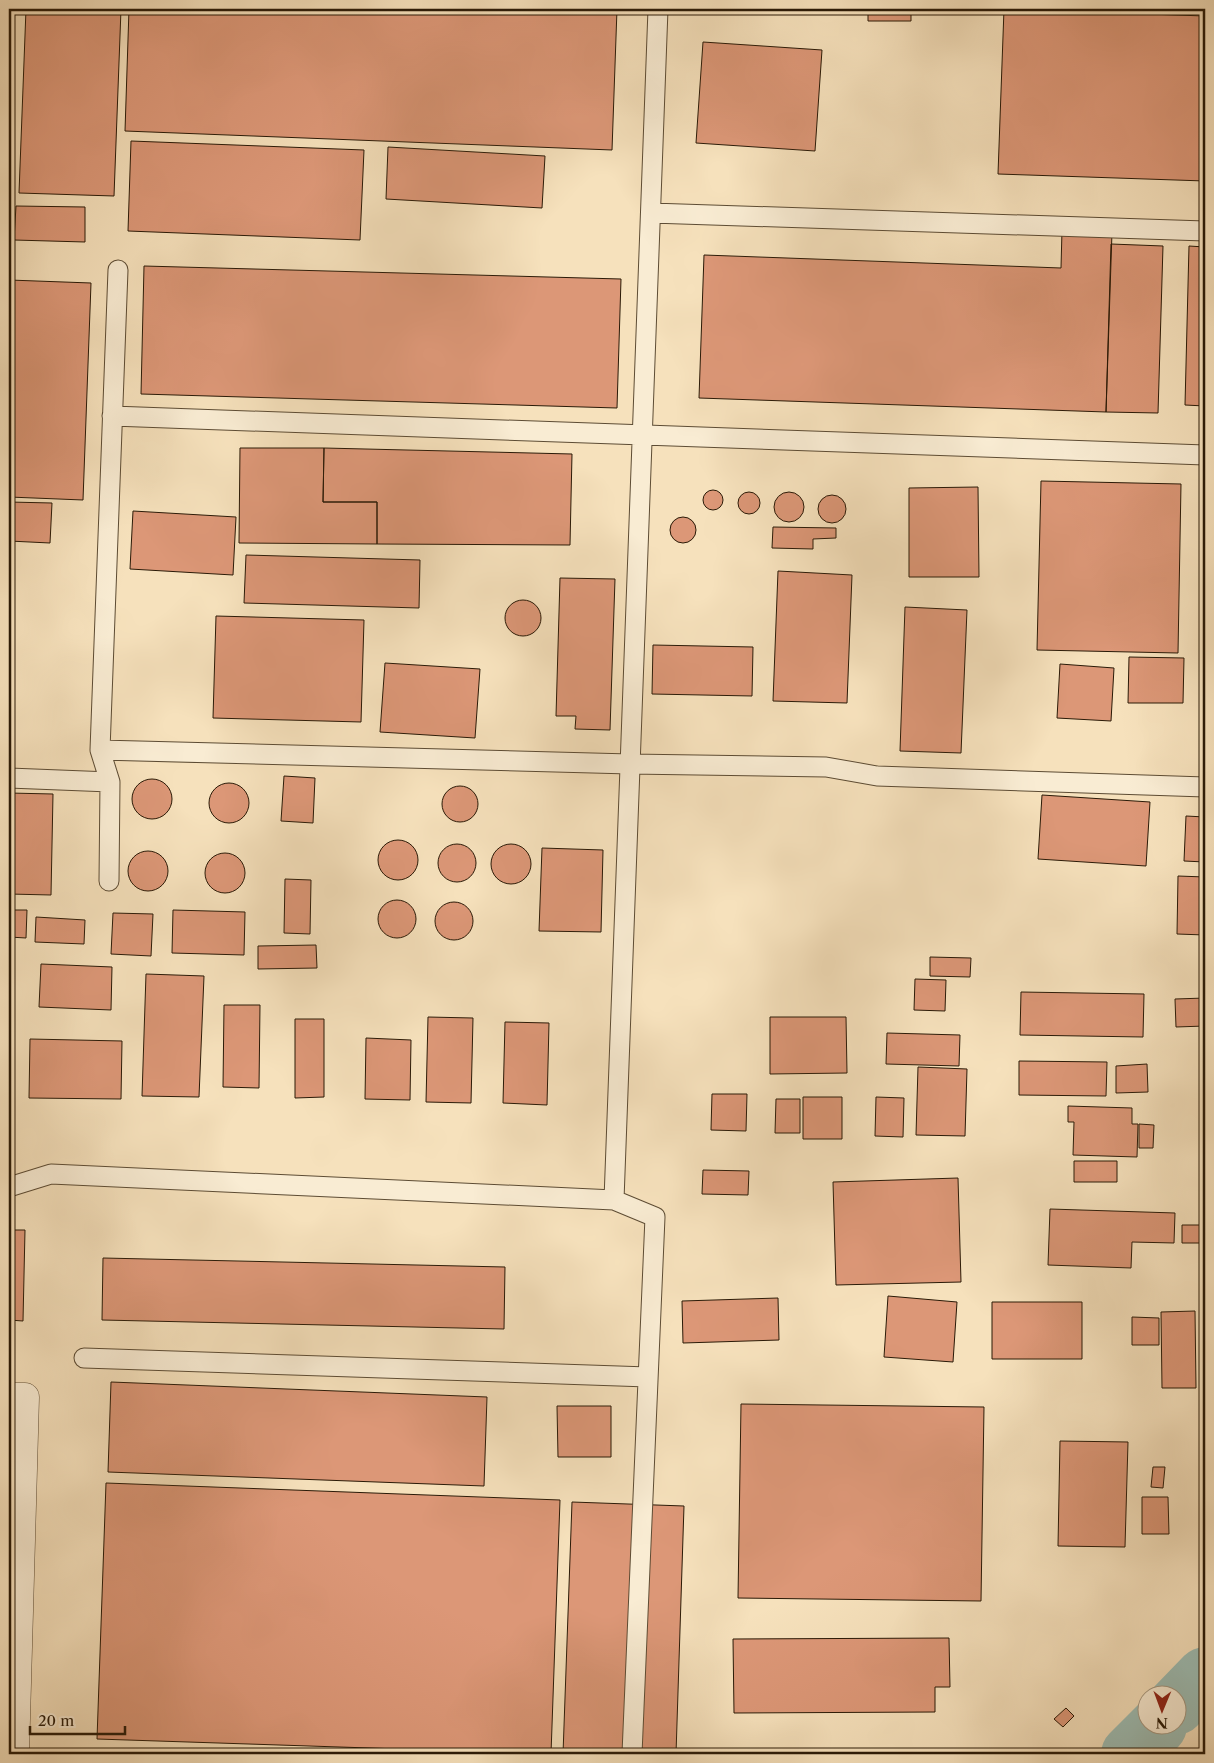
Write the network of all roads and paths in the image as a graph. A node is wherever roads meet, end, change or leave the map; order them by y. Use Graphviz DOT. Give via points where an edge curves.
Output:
graph roads {
  1 [pos="658,9"];
  2 [pos="650,213"];
  3 [pos="1205,231"];
  4 [pos="118,270"];
  5 [pos="112,416"];
  6 [pos="642,435"];
  7 [pos="1205,454"];
  8 [pos="100,750"];
  9 [pos="630,764"];
  10 [pos="9,778"];
  11 [pos="110,782"];
  12 [pos="1205,786"];
  13 [pos="109,881"];
  14 [pos="9,1187"];
  15 [pos="614,1200"];
  16 [pos="84,1358"];
  17 [pos="648,1377"];
  18 [pos="9,1397"];
  19 [pos="15,1754"];
  20 [pos="632,1754"];
  1 -- 2 [label="lane"];
  2 -- 3 [label="lane"];
  2 -- 6 [label="lane"];
  4 -- 5 [label="lane"];
  5 -- 6 [label="lane"];
  5 -- 8 [label="lane"];
  6 -- 7 [label="lane"];
  6 -- 9 [label="lane"];
  8 -- 9 [label="lane"];
  8 -- 11 [label="lane"];
  9 -- 12 [label="lane" via="826,767 877,776"];
  9 -- 15 [label="lane"];
  10 -- 11 [label="lane"];
  11 -- 13 [label="lane"];
  14 -- 15 [label="lane" via="51,1174"];
  15 -- 17 [label="lane" via="655,1218"];
  16 -- 17 [label="lane"];
  17 -- 20 [label="lane"];
  18 -- 19 [label="street" via="25,1396"];
}
